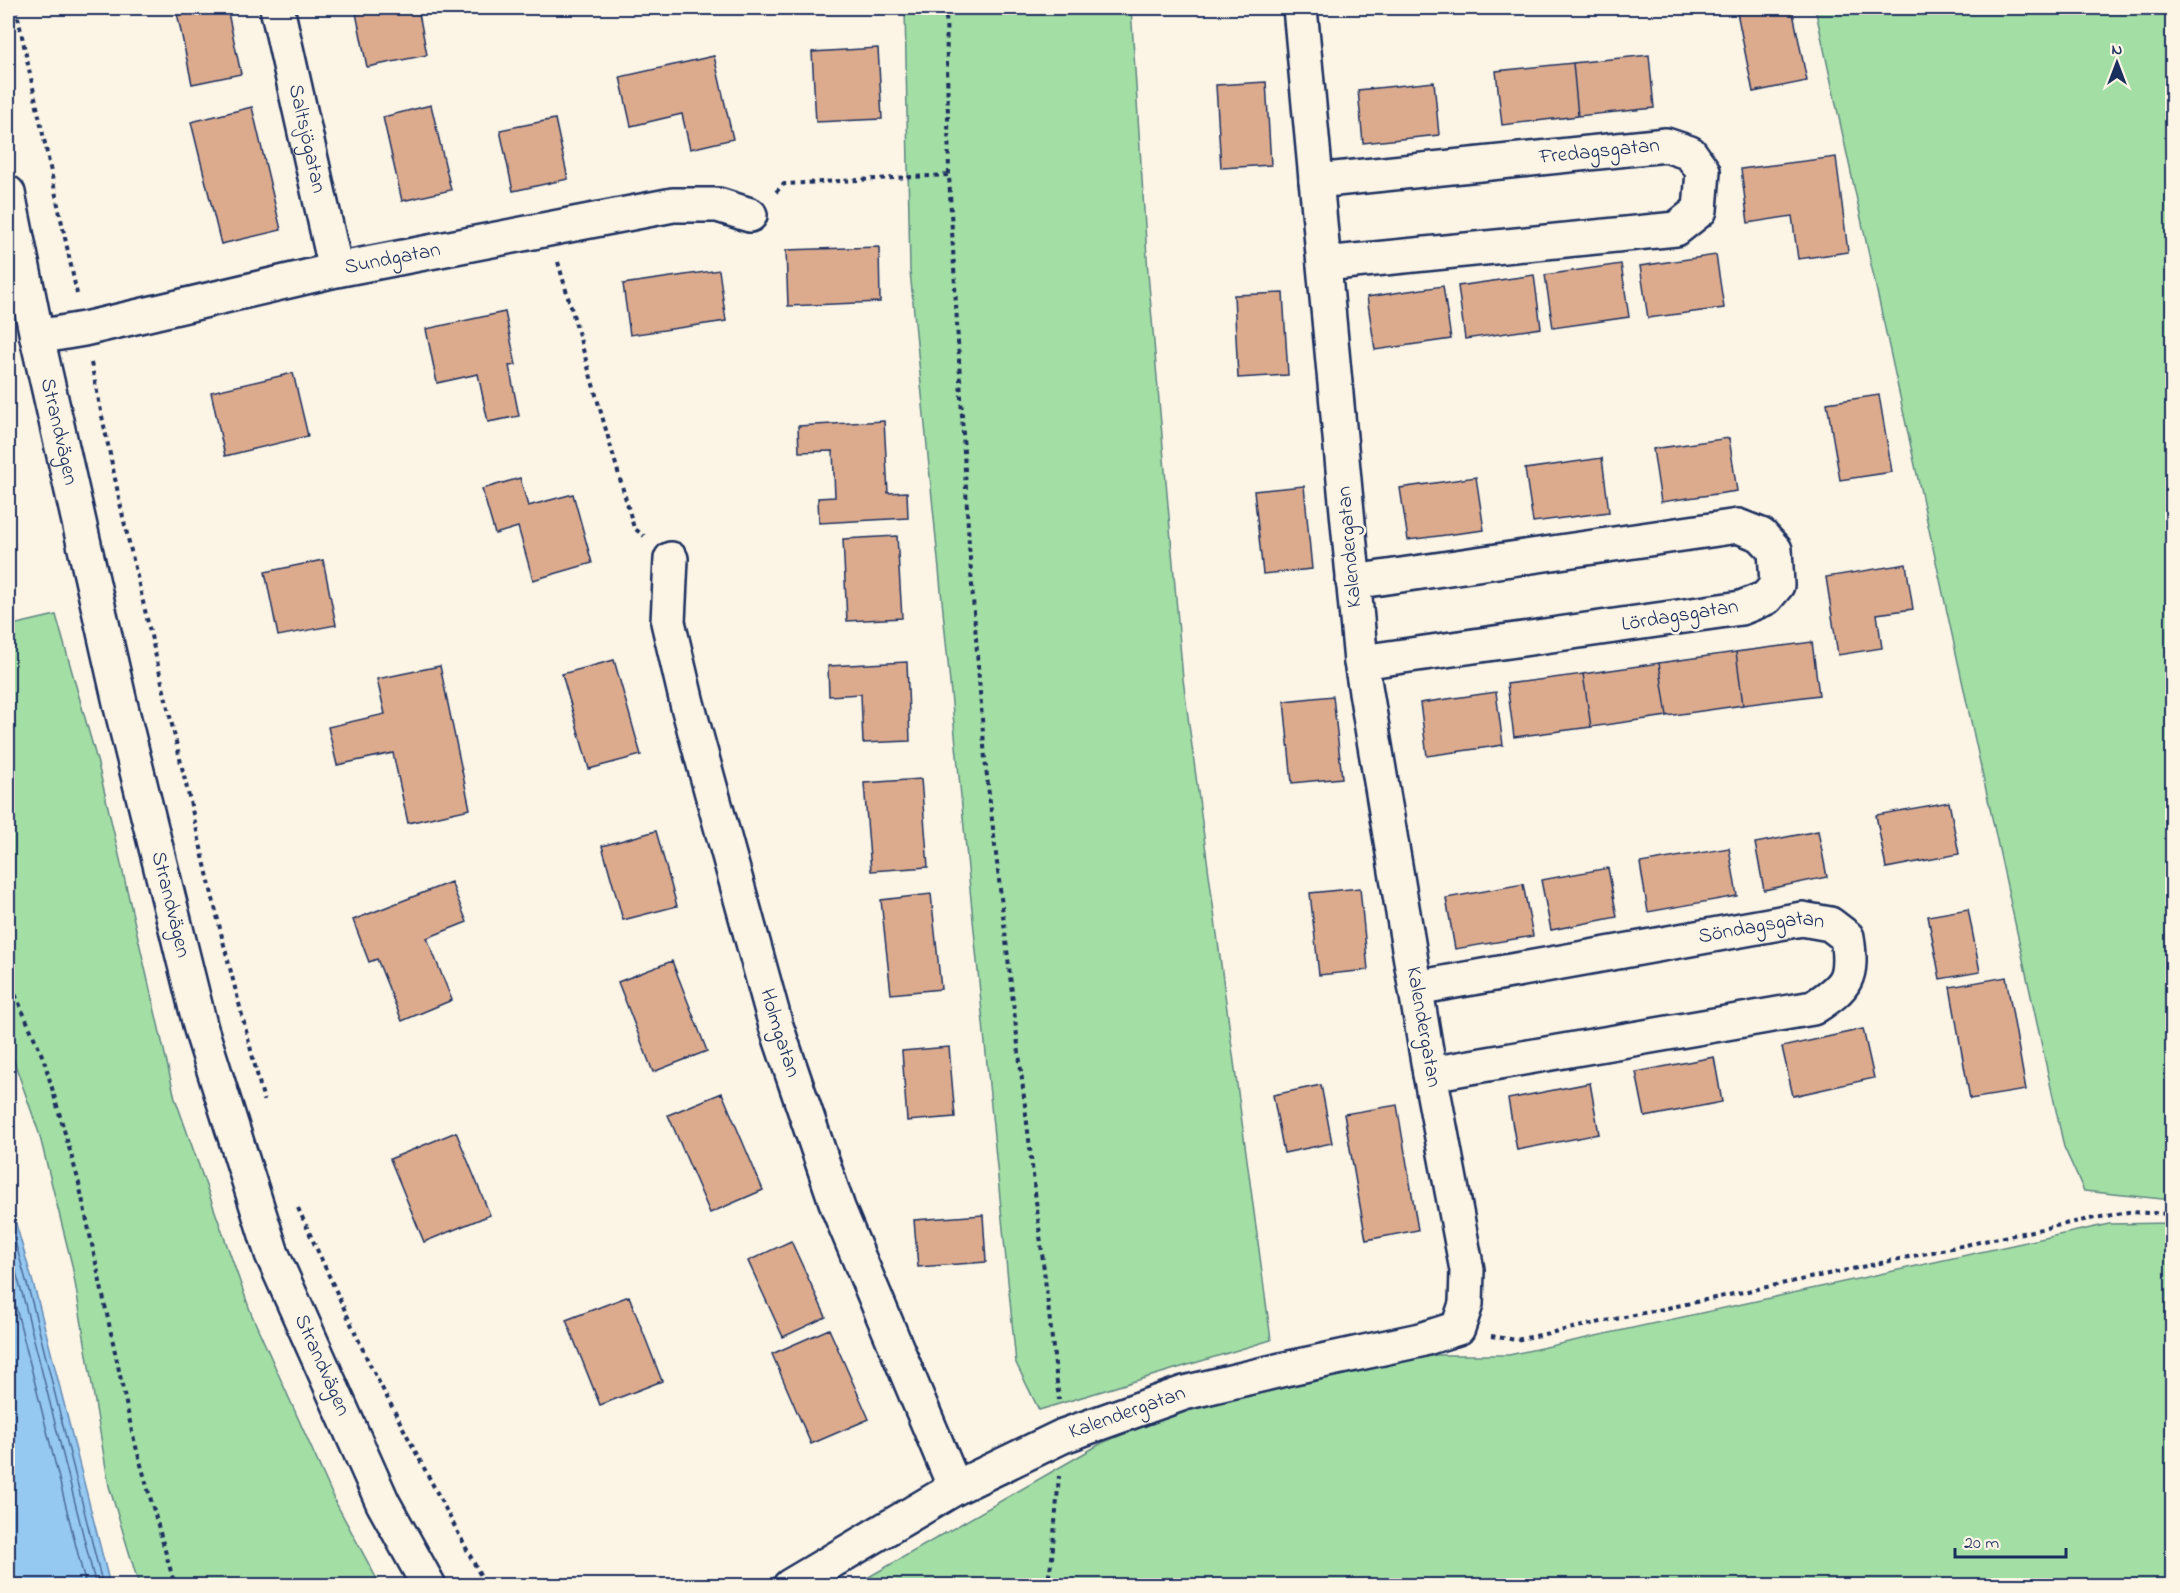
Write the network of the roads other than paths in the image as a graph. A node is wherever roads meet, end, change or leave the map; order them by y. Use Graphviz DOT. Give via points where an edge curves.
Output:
graph roads {
  1 [pos="277,8"];
  2 [pos="1300,8"];
  3 [pos="1316,181"];
  4 [pos="8,193"];
  5 [pos="750,214"];
  6 [pos="1324,264"];
  7 [pos="336,270"];
  8 [pos="37,337"];
  9 [pos="670,559"];
  10 [pos="1353,582"];
  11 [pos="1361,662"];
  12 [pos="1416,988"];
  13 [pos="1431,1074"];
  14 [pos="955,1488"];
  15 [pos="429,1586"];
  16 [pos="790,1586"];
  1 -- 7 [label="street, Saltsjögatan"];
  2 -- 3 [label="street, Kalendergatan"];
  3 -- 6 [label="street, Kalendergatan"];
  3 -- 6 [label="street, Fredagsgatan" via="1666,145 1690,153 1703,171 1700,210 1676,229"];
  4 -- 8 [label="street, Strandvägen"];
  5 -- 7 [label="street, Sundgatan" via="717,205 673,205"];
  6 -- 10 [label="street, Kalendergatan"];
  7 -- 8 [label="street, Sundgatan"];
  8 -- 15 [label="street, Strandvägen" via="121,707 201,1029 272,1254 383,1503"];
  9 -- 14 [label="street, Holmgatan" via="668,622 776,1026 838,1208"];
  10 -- 11 [label="street, Kalendergatan"];
  10 -- 11 [label="street, Lördagsgatan" via="1738,526 1761,535 1775,550 1777,585 1766,598 1740,608"];
  11 -- 12 [label="street, Kalendergatan"];
  12 -- 13 [label="street, Kalendergatan"];
  12 -- 13 [label="street, Söndagsgatan" via="1802,919 1830,924 1847,937 1848,976 1833,995 1813,1008"];
  13 -- 14 [label="street, Kalendergatan" via="1467,1270 1466,1304 1458,1328 1184,1393 1063,1436"];
  14 -- 16 [label="street, Kalendergatan"];
}
